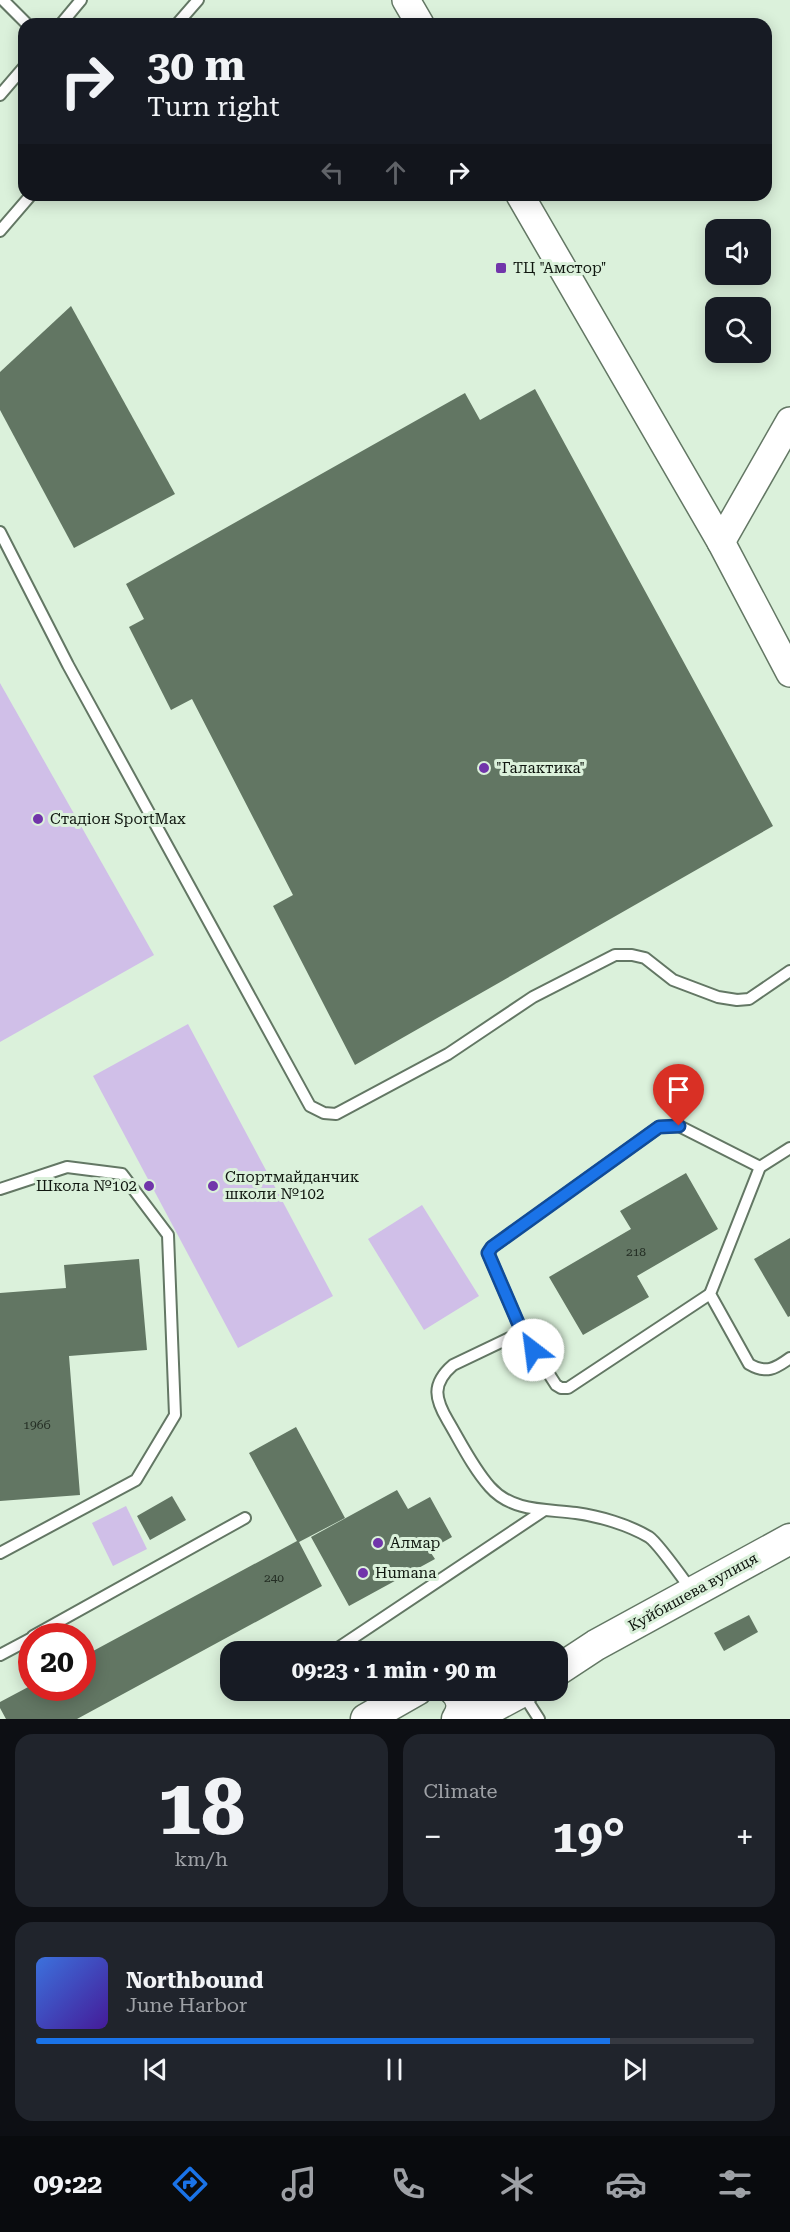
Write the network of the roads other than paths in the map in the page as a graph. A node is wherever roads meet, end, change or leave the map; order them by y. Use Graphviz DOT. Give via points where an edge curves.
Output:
graph roads {
  1 [pos="3,0"];
  2 [pos="81,0"];
  3 [pos="198,0"];
  4 [pos="406,0"];
  5 [pos="21,18"];
  6 [pos="66,18"];
  7 [pos="182,18"];
  8 [pos="416,18"];
  9 [pos="18,74"];
  10 [pos="0,95"];
  11 [pos="26,201"];
  12 [pos="523,201"];
  13 [pos="0,231"];
  14 [pos="790,421"];
  15 [pos="0,532"];
  16 [pos="721,542"];
  17 [pos="790,673"];
  18 [pos="790,971"];
  19 [pos="790,1148"];
  20 [pos="760,1167"];
  21 [pos="0,1189"];
  22 [pos="710,1294"];
  23 [pos="522,1332"];
  24 [pos="790,1358"];
  25 [pos="543,1511"];
  26 [pos="246,1518"];
  27 [pos="790,1539"];
  28 [pos="0,1553"];
  29 [pos="693,1591"];
  30 [pos="57,1623"];
  31 [pos="348,1641"];
  32 [pos="18,1645"];
  33 [pos="596,1645"];
  34 [pos="568,1652"];
  35 [pos="0,1655"];
  36 [pos="568,1663"];
  37 [pos="398,1701"];
  38 [pos="461,1701"];
  39 [pos="503,1701"];
  40 [pos="527,1701"];
  41 [pos="366,1719"];
  42 [pos="457,1719"];
  43 [pos="471,1719"];
  44 [pos="539,1719"];
  1 -- 5 [label="lane"];
  2 -- 6 [label="lane"];
  3 -- 7 [label="lane"];
  4 -- 8 [label="street"];
  9 -- 10 [label="lane"];
  11 -- 13 [label="lane"];
  12 -- 16 [label="street"];
  14 -- 16 [label="street"];
  15 -- 18 [label="lane" via="68,665 310,1106 336,1114 448,1054 533,997 615,955 645,958 673,980 737,1000 749,999"];
  16 -- 17 [label="street"];
  19 -- 20 [label="lane"];
  20 -- 22 [label="lane"];
  20 -- 23 [label="lane" via="679,1126 659,1127 492,1247 488,1253"];
  21 -- 28 [label="lane" via="67,1167 122,1174 168,1235 175,1415 136,1480"];
  22 -- 23 [label="lane" via="568,1388 556,1385"];
  22 -- 24 [label="lane" via="749,1364 759,1370 773,1370"];
  23 -- 25 [label="lane" via="453,1365 443,1373 437,1398 491,1489 520,1507"];
  25 -- 29 [label="lane" via="577,1513 651,1538"];
  25 -- 31 [label="lane"];
  26 -- 30 [label="lane"];
  27 -- 29 [label="main road, Куйбишева вулиця"];
  29 -- 33 [label="main road, Куйбишева вулиця"];
  32 -- 35 [label="lane"];
  33 -- 34 [label="main road, Куйбишева вулиця"];
  33 -- 36 [label="main road, Куйбишева вулиця"];
  37 -- 41 [label="main road"];
  38 -- 42 [label="main road"];
  39 -- 43 [label="main road"];
  40 -- 44 [label="lane"];
}
